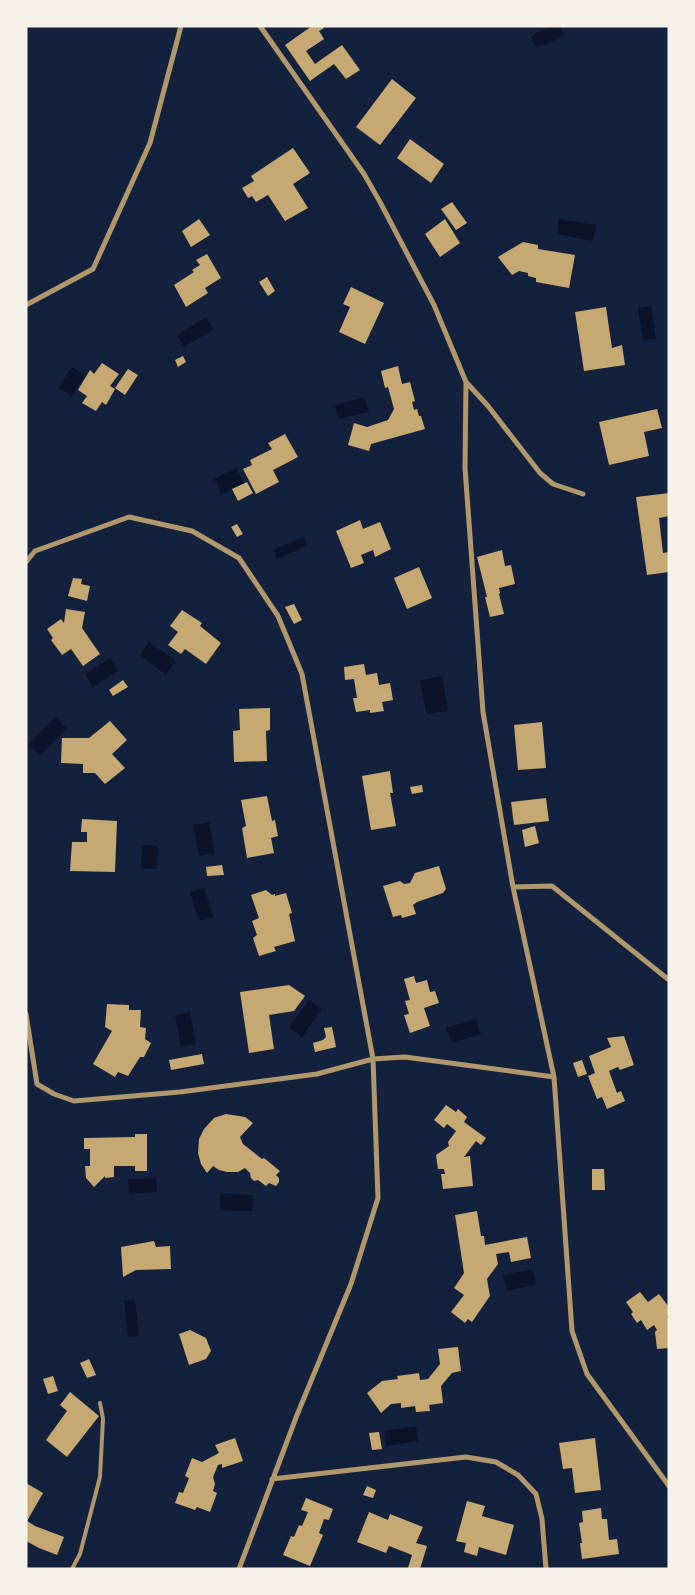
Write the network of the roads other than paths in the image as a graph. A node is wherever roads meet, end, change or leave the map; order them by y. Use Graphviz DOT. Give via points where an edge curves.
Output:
graph roads {
  1 [pos="181,26"];
  2 [pos="260,26"];
  3 [pos="26,306"];
  4 [pos="466,382"];
  5 [pos="583,494"];
  6 [pos="26,562"];
  7 [pos="513,886"];
  8 [pos="669,980"];
  9 [pos="26,1014"];
  10 [pos="373,1059"];
  11 [pos="554,1077"];
  12 [pos="100,1403"];
  13 [pos="272,1479"];
  14 [pos="669,1486"];
  15 [pos="72,1569"];
  16 [pos="239,1569"];
  17 [pos="546,1569"];
  1 -- 3 [label="street" via="150,143 93,268"];
  2 -- 4 [label="street" via="364,174 434,305"];
  4 -- 5 [label="street" via="540,473 553,484"];
  4 -- 7 [label="street" via="465,468 483,712"];
  6 -- 10 [label="street" via="35,551 129,517 192,531 239,558 278,616 302,674"];
  7 -- 8 [label="street" via="552,886"];
  7 -- 11 [label="street"];
  9 -- 10 [label="street" via="37,1084 74,1101 180,1092 317,1074"];
  10 -- 11 [label="street" via="404,1057"];
  10 -- 13 [label="street" via="378,1198 351,1284"];
  11 -- 14 [label="street" via="572,1331 587,1374"];
  12 -- 15 [label="lane" via="103,1419 100,1476 80,1554"];
  13 -- 16 [label="street"];
  13 -- 17 [label="street" via="466,1457 496,1462 518,1476 536,1494 542,1518"];
}
